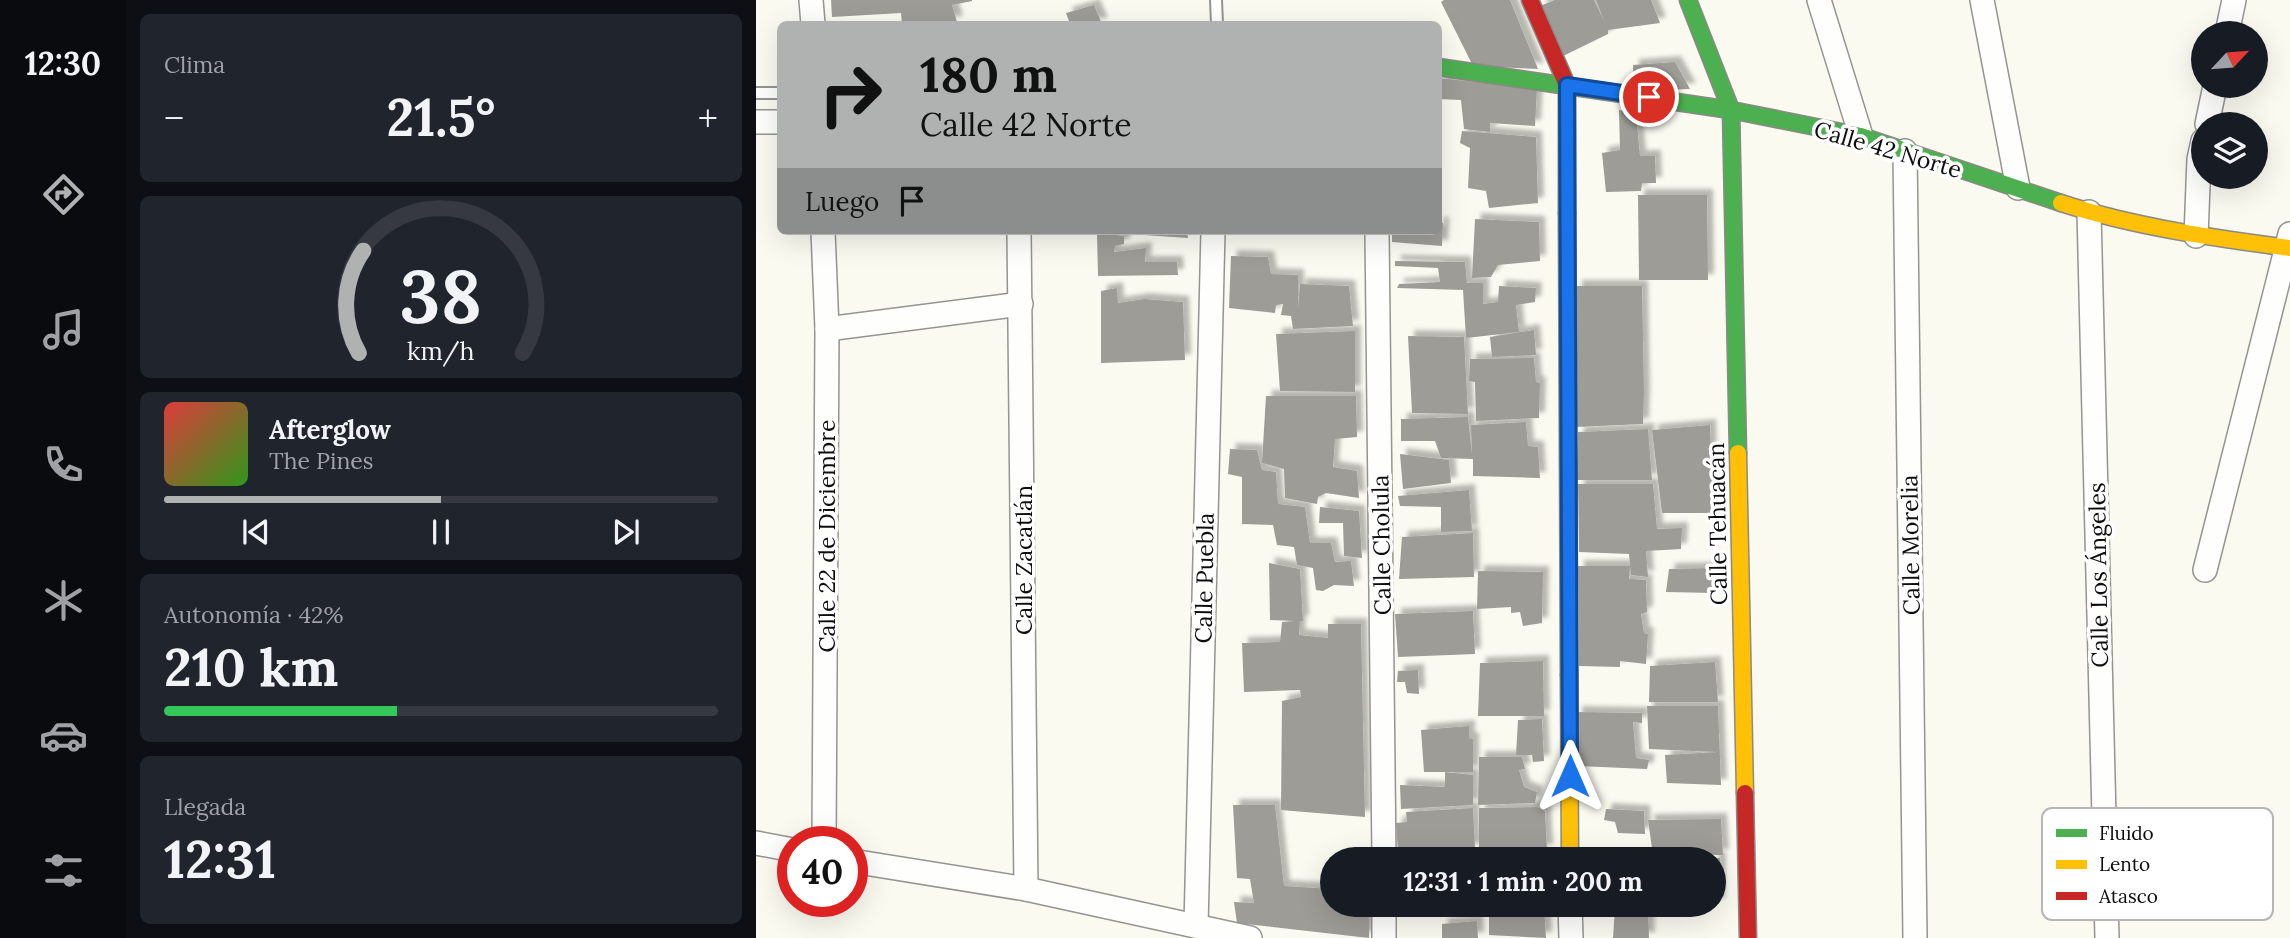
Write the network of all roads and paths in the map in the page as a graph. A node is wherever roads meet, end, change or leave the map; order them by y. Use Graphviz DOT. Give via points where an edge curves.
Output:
graph roads {
  1 [pos="811,0"];
  2 [pos="1216,0"];
  3 [pos="1530,0"];
  4 [pos="1688,0"];
  5 [pos="1819,0"];
  6 [pos="1982,0"];
  7 [pos="2234,0"];
  8 [pos="813,21"];
  9 [pos="1217,21"];
  10 [pos="2230,21"];
  11 [pos="1442,68"];
  12 [pos="1567,85"];
  13 [pos="756,93"];
  14 [pos="777,93"];
  15 [pos="1731,110"];
  16 [pos="756,122"];
  17 [pos="777,122"];
  18 [pos="1861,136"];
  19 [pos="1905,151"];
  20 [pos="2018,188"];
  21 [pos="2198,189"];
  22 [pos="2090,212"];
  23 [pos="823,235"];
  24 [pos="1019,235"];
  25 [pos="1213,235"];
  26 [pos="1377,235"];
  27 [pos="2196,236"];
  28 [pos="2289,243"];
  29 [pos="1021,304"];
  30 [pos="827,329"];
  31 [pos="2205,570"];
  32 [pos="2104,808"];
  33 [pos="824,826"];
  34 [pos="756,843"];
  35 [pos="777,847"];
  36 [pos="1384,847"];
  37 [pos="1570,847"];
  38 [pos="868,864"];
  39 [pos="1026,889"];
  40 [pos="1384,917"];
  41 [pos="1570,917"];
  42 [pos="2107,920"];
  43 [pos="1202,931"];
  44 [pos="1250,938"];
  45 [pos="1384,938"];
  46 [pos="1570,938"];
  47 [pos="1748,938"];
  48 [pos="1915,938"];
  49 [pos="2107,938"];
  1 -- 8 [label="street"];
  2 -- 9 [label="lane"];
  3 -- 12 [label="street"];
  4 -- 15 [label="street"];
  5 -- 18 [label="street"];
  6 -- 20 [label="street"];
  7 -- 10 [label="street"];
  11 -- 12 [label="street, Calle 42 Norte"];
  12 -- 15 [label="street, Calle 42 Norte"];
  12 -- 37 [label="street"];
  13 -- 14 [label="lane"];
  15 -- 18 [label="street, Calle 42 Norte"];
  15 -- 47 [label="street, Calle Tehuacán"];
  16 -- 17 [label="street"];
  18 -- 19 [label="street, Calle 42 Norte"];
  19 -- 20 [label="street, Calle 42 Norte"];
  19 -- 48 [label="street, Calle Morelia"];
  20 -- 22 [label="street, Calle 42 Norte"];
  21 -- 27 [label="street"];
  22 -- 27 [label="street, Calle 42 Norte"];
  22 -- 32 [label="street, Calle Los Ángeles"];
  23 -- 30 [label="street, Calle 22 de Diciembre"];
  24 -- 29 [label="street, Calle Zacatlán"];
  25 -- 43 [label="street, Calle Puebla"];
  26 -- 36 [label="street, Calle Cholula"];
  27 -- 28 [label="street, Calle 42 Norte"];
  28 -- 31 [label="street"];
  29 -- 30 [label="street"];
  29 -- 39 [label="street, Calle Zacatlán"];
  30 -- 33 [label="street, Calle 22 de Diciembre"];
  34 -- 35 [label="street"];
  38 -- 39 [label="street"];
  39 -- 43 [label="street"];
  40 -- 45 [label="street"];
  41 -- 46 [label="street"];
  42 -- 49 [label="street, Calle Los Ángeles"];
  43 -- 44 [label="street"];
}
